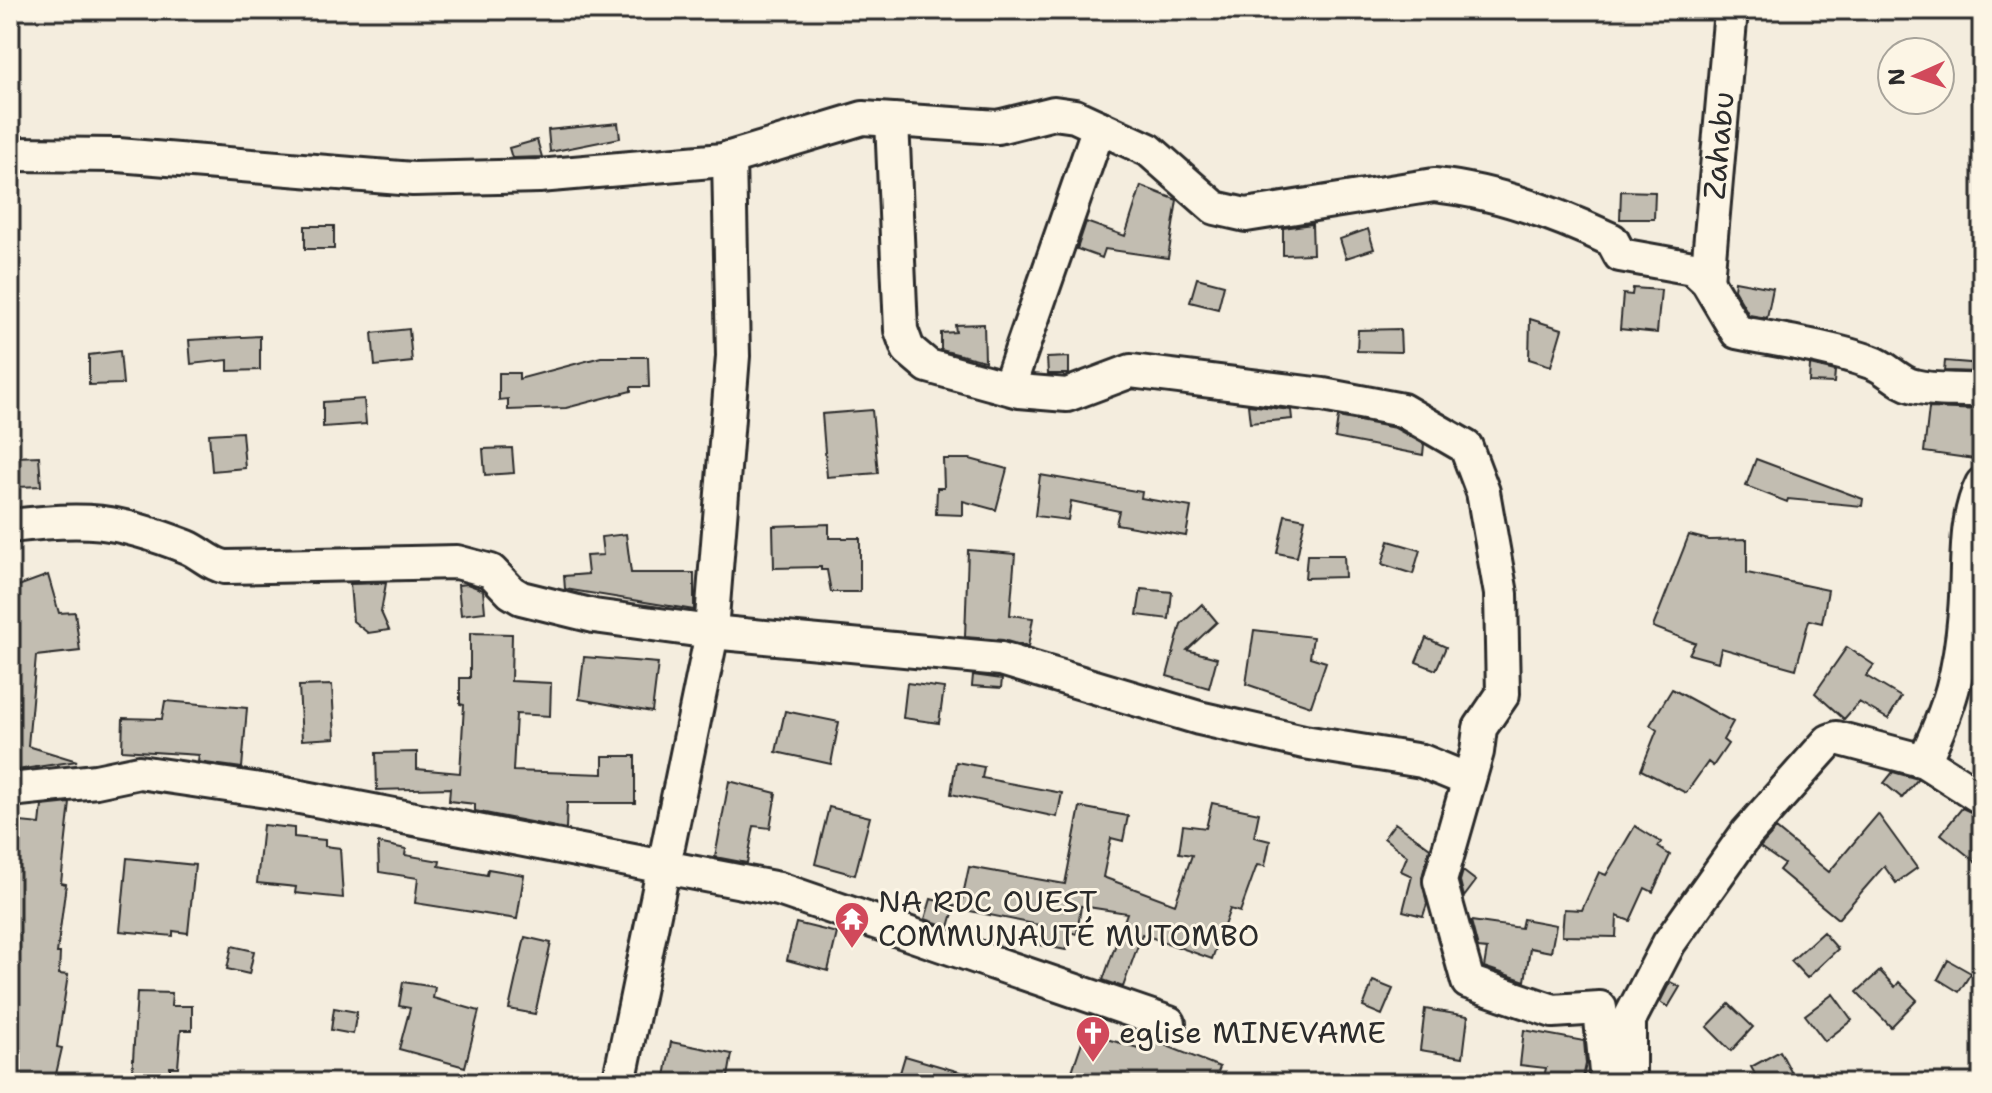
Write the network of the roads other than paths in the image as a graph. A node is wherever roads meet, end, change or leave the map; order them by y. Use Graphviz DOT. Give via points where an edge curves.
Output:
graph roads {
  1 [pos="1731,10"];
  2 [pos="892,120"];
  3 [pos="1099,127"];
  4 [pos="10,154"];
  5 [pos="729,158"];
  6 [pos="1707,281"];
  7 [pos="1009,386"];
  8 [pos="1982,391"];
  9 [pos="1982,484"];
  10 [pos="10,526"];
  11 [pos="711,632"];
  12 [pos="1924,761"];
  13 [pos="1468,780"];
  14 [pos="10,790"];
  15 [pos="1982,798"];
  16 [pos="666,868"];
  17 [pos="1169,1023"];
  18 [pos="619,1083"];
  19 [pos="1607,1083"];
  20 [pos="1629,1083"];
  1 -- 6 [label="street, Zahabu"];
  2 -- 3 [label="street" via="998,127 1054,113"];
  2 -- 5 [label="street" via="838,123"];
  2 -- 7 [label="street" via="901,330 908,349 928,366"];
  3 -- 6 [label="street" via="1149,150 1204,200 1229,213 1246,215 1434,185 1460,187 1569,220 1612,240 1620,255 1693,268"];
  3 -- 7 [label="street"];
  4 -- 5 [label="street" via="118,155 413,179 539,176"];
  5 -- 11 [label="street" via="733,356"];
  6 -- 8 [label="street" via="1737,332 1828,348 1876,364 1909,385"];
  7 -- 13 [label="street" via="1067,395 1131,371 1156,372 1402,410 1466,447 1483,492 1501,594 1503,694 1480,728"];
  9 -- 12 [label="street" via="1972,505 1965,613 1950,707"];
  10 -- 11 [label="street" via="109,522 189,548 225,567 457,562 491,571 521,598 594,616"];
  11 -- 13 [label="street" via="1001,659 1199,718 1422,761"];
  11 -- 16 [label="street"];
  12 -- 15 [label="street"];
  12 -- 20 [label="street" via="1837,738 1829,741 1747,833 1669,943 1629,1020"];
  13 -- 19 [label="street" via="1440,881 1468,982 1553,1011 1600,1008"];
  14 -- 16 [label="street" via="139,772 274,792"];
  16 -- 17 [label="street" via="779,889 855,912"];
  16 -- 18 [label="street"];
}
